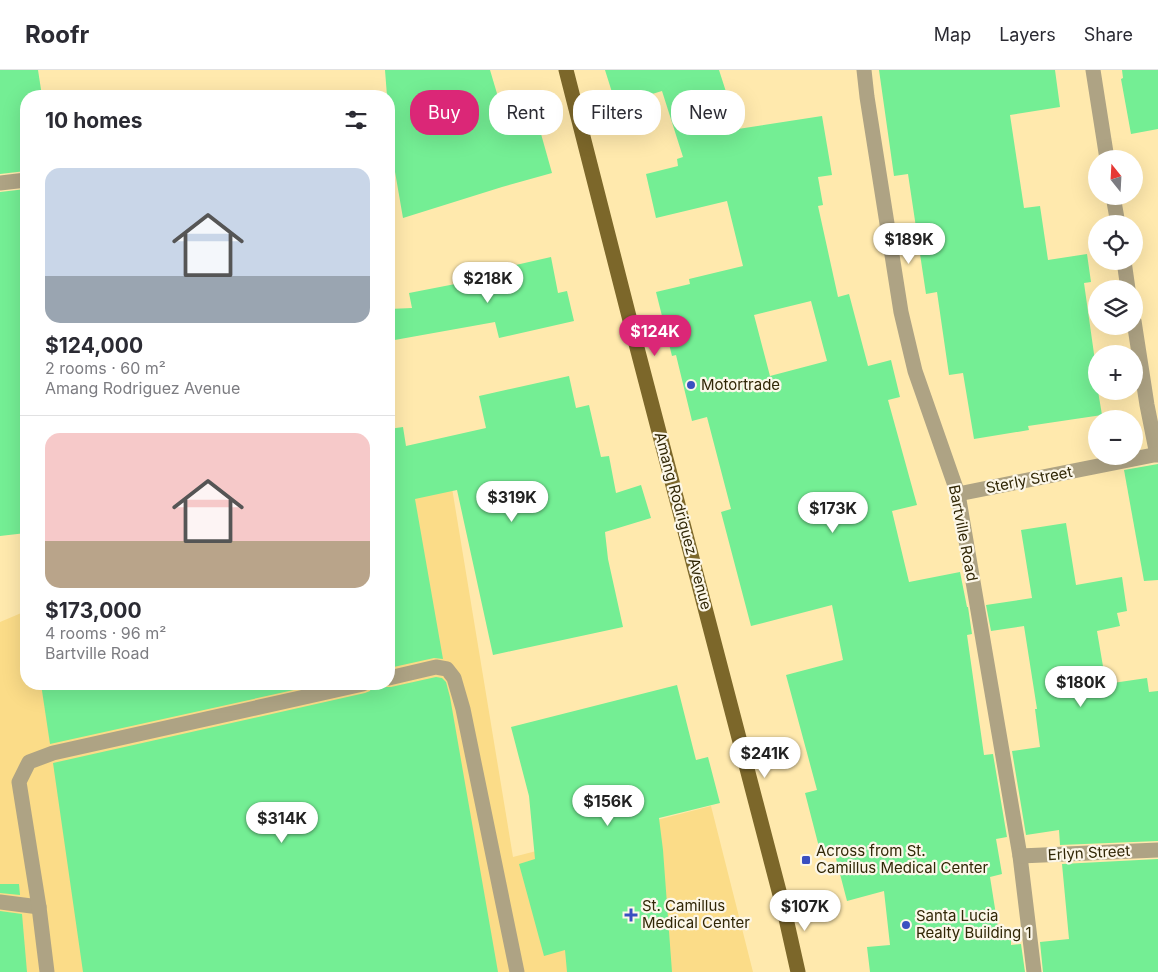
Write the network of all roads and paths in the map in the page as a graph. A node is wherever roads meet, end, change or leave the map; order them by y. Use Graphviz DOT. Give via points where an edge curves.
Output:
graph roads {
  1 [pos="566,70"];
  2 [pos="864,70"];
  3 [pos="1093,70"];
  4 [pos="1106,150"];
  5 [pos="20,181"];
  6 [pos="0,183"];
  7 [pos="1136,335"];
  8 [pos="1158,454"];
  9 [pos="958,494"];
  10 [pos="395,677"];
  11 [pos="336,690"];
  12 [pos="1158,850"];
  13 [pos="1020,856"];
  14 [pos="0,902"];
  15 [pos="40,907"];
  16 [pos="47,972"];
  17 [pos="517,972"];
  18 [pos="798,972"];
  19 [pos="1034,972"];
  1 -- 18 [label="main road, Amang Rodriguez Avenue"];
  2 -- 9 [label="street, Bartville Road" via="901,312 915,371"];
  3 -- 4 [label="street"];
  5 -- 6 [label="street"];
  7 -- 8 [label="street"];
  8 -- 9 [label="street, Sterly Street"];
  9 -- 13 [label="street, Bartville Road"];
  10 -- 17 [label="street" via="436,667 447,669 454,678"];
  11 -- 15 [label="street" via="53,753 29,762 19,782"];
  12 -- 13 [label="street, Erlyn Street"];
  13 -- 19 [label="street, Bartville Road"];
  14 -- 15 [label="street"];
  15 -- 16 [label="street"];
}
